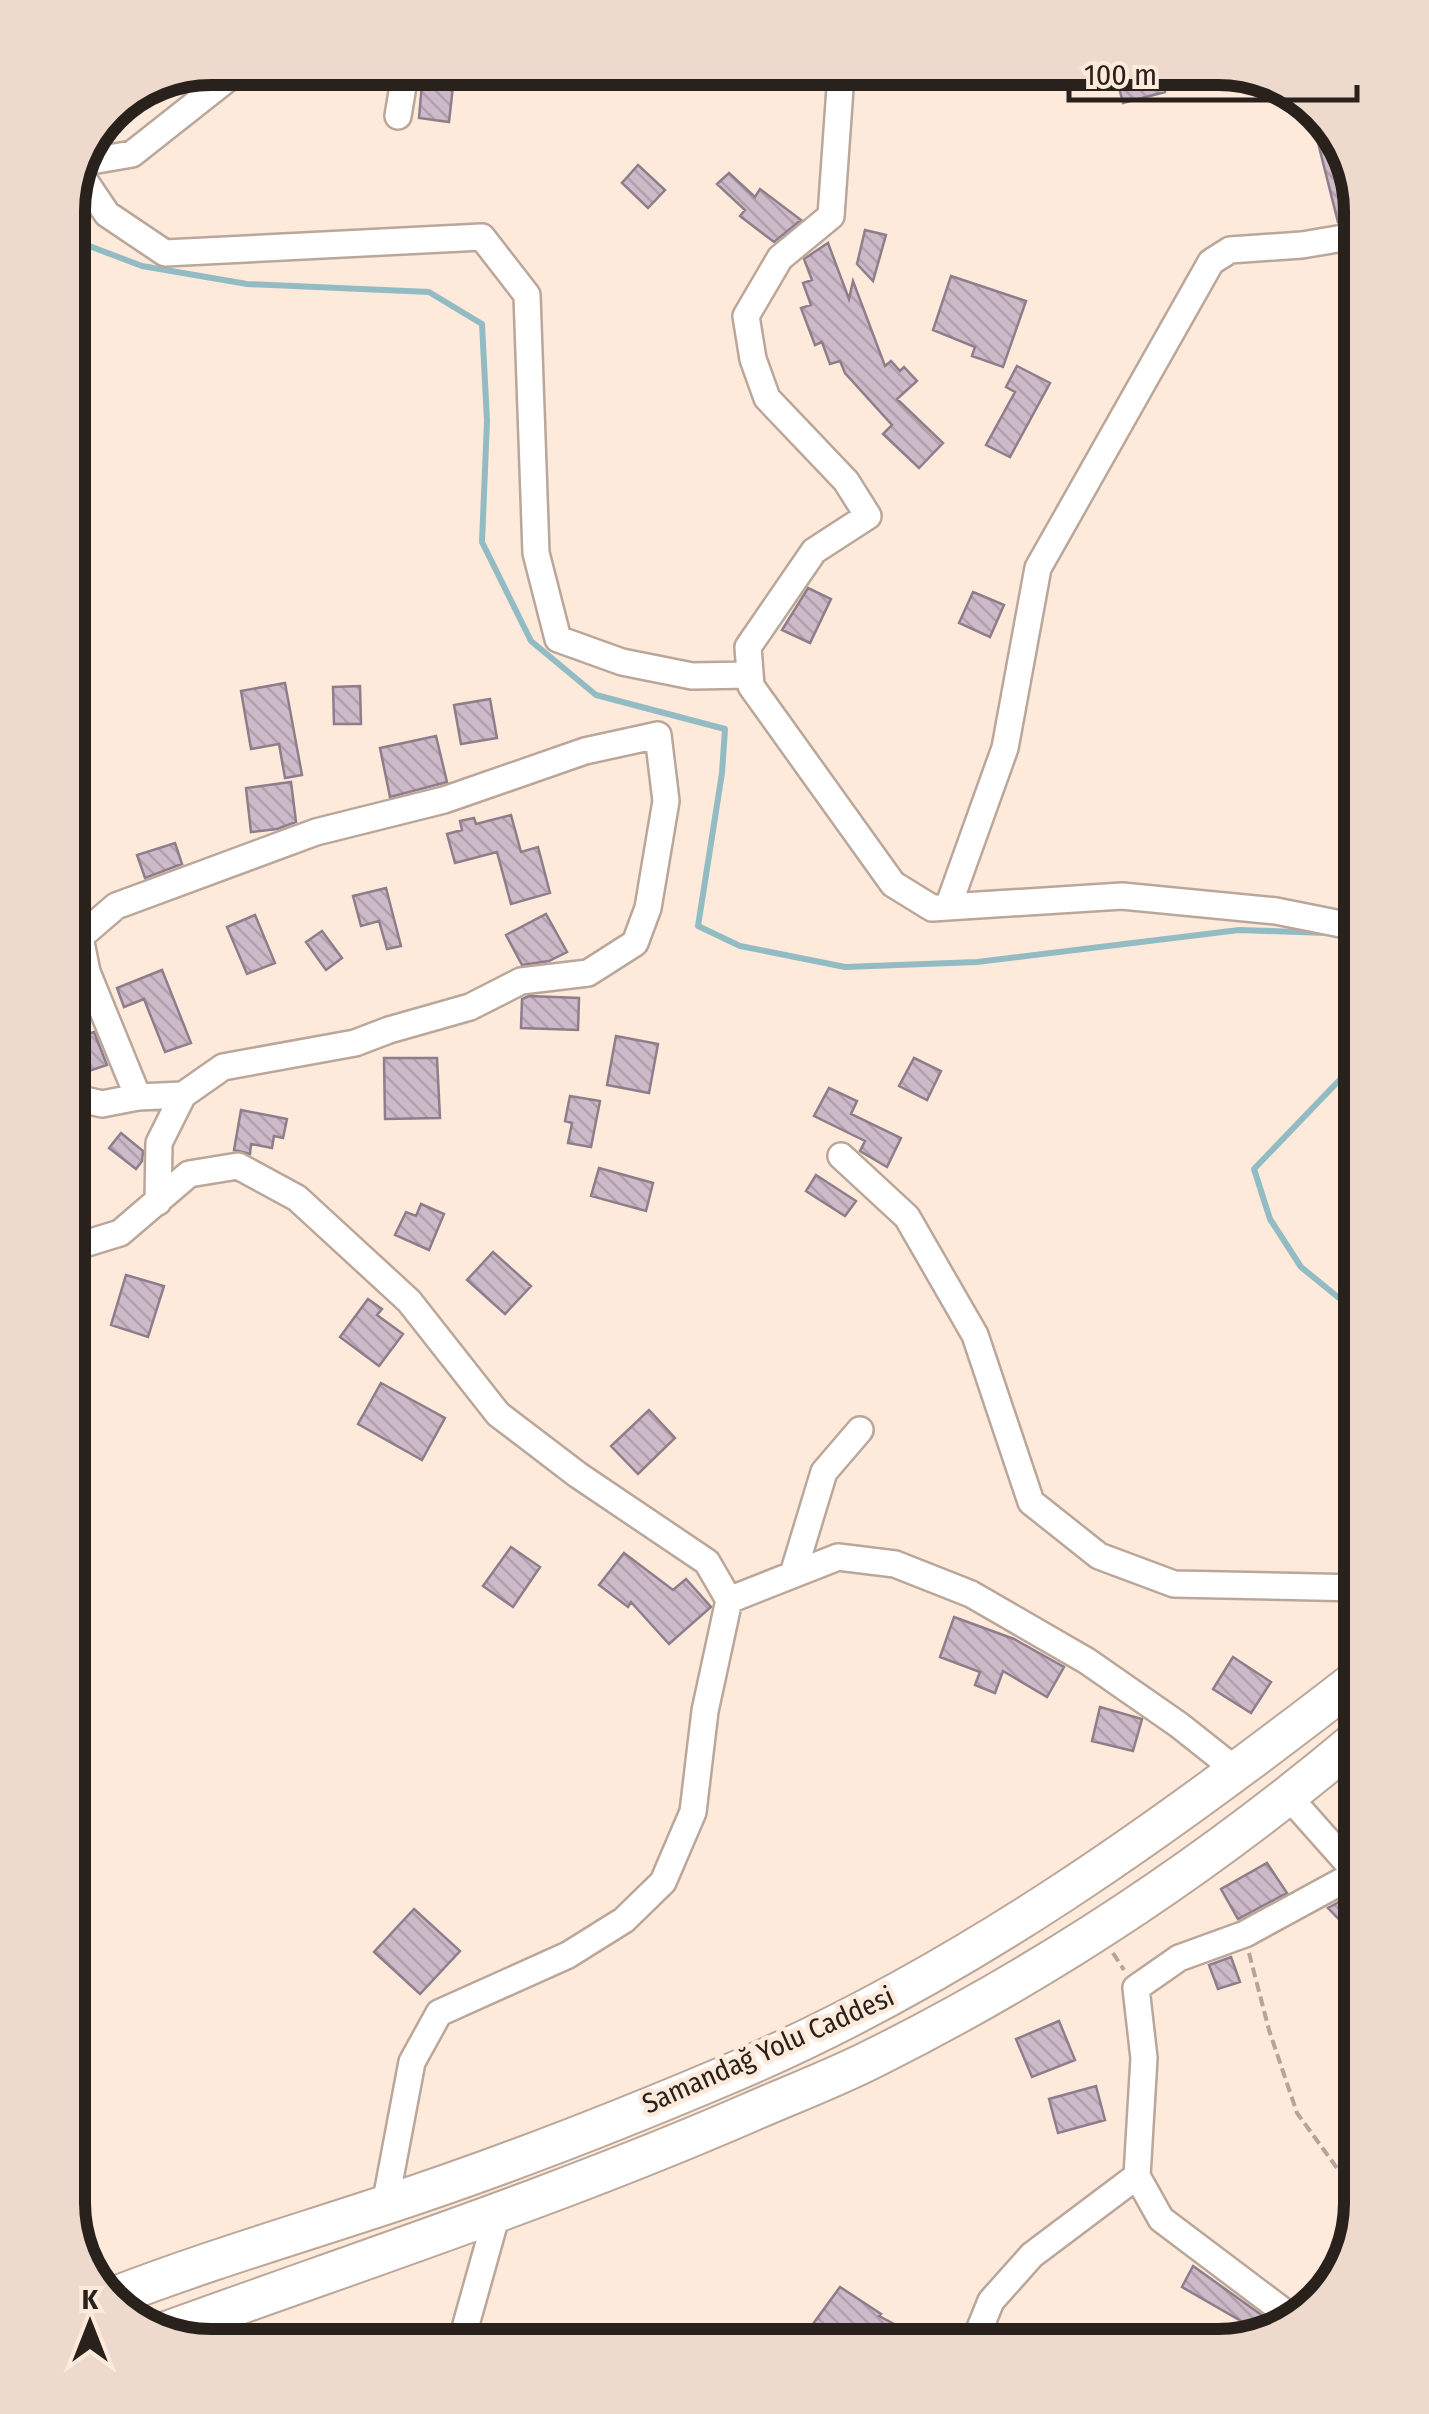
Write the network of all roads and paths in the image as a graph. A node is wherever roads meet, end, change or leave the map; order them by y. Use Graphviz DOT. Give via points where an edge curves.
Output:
graph roads {
  1 [pos="219,85"];
  2 [pos="403,85"];
  3 [pos="840,85"];
  4 [pos="398,116"];
  5 [pos="96,160"];
  6 [pos="88,186"];
  7 [pos="1344,239"];
  8 [pos="750,675"];
  9 [pos="948,906"];
  10 [pos="1344,924"];
  11 [pos="85,934"];
  12 [pos="85,959"];
  13 [pos="183,1095"];
  14 [pos="138,1097"];
  15 [pos="85,1100"];
  16 [pos="841,1156"];
  17 [pos="158,1202"];
  18 [pos="85,1243"];
  19 [pos="860,1430"];
  20 [pos="794,1574"];
  21 [pos="1344,1588"];
  22 [pos="728,1600"];
  23 [pos="1344,1690"];
  24 [pos="1344,1751"];
  25 [pos="1237,1771"];
  26 [pos="1288,1797"];
  27 [pos="1344,1859"];
  28 [pos="1344,1884"];
  29 [pos="1100,1932"];
  30 [pos="1244,1934"];
  31 [pos="1136,1988"];
  32 [pos="1137,2176"];
  33 [pos="1344,2177"];
  34 [pos="385,2205"];
  35 [pos="498,2214"];
  36 [pos="140,2287"];
  37 [pos="1283,2311"];
  38 [pos="181,2325"];
  39 [pos="465,2329"];
  40 [pos="980,2329"];
  1 -- 5 [label="street" via="132,154"];
  2 -- 4 [label="street"];
  3 -- 8 [label="street" via="831,216 780,258 746,316 767,398 846,481 868,516 814,550 748,647"];
  6 -- 8 [label="street" via="107,214 165,253 482,237 527,294 536,553 558,640 692,676"];
  7 -- 9 [label="street" via="1230,250 1211,262 1038,568 1005,748"];
  8 -- 9 [label="street" via="751,686 893,884 932,908"];
  9 -- 10 [label="street" via="1122,896"];
  11 -- 13 [label="street" via="116,906 316,832 658,735 666,800 648,908 634,944 588,973 521,980 470,1007 355,1043 224,1067"];
  12 -- 14 [label="street"];
  13 -- 14 [label="street"];
  13 -- 17 [label="street" via="159,1143"];
  14 -- 15 [label="street"];
  16 -- 21 [label="street" via="906,1217 975,1335 1031,1502 1099,1556 1174,1584"];
  17 -- 18 [label="street" via="120,1234"];
  17 -- 22 [label="street" via="190,1174 238,1166 297,1198 409,1301 498,1414 708,1562"];
  19 -- 20 [label="street" via="824,1472"];
  20 -- 22 [label="street"];
  20 -- 25 [label="street" via="838,1557 895,1564 971,1594 1088,1661"];
  22 -- 34 [label="street" via="693,1812 664,1882 624,1920 568,1955 439,2013 412,2062"];
  23 -- 25 [label="highway, Samandağ Yolu Caddesi"];
  24 -- 26 [label="highway, Samandağ Yolu Caddesi"];
  25 -- 34 [label="highway, Samandağ Yolu Caddesi" via="910,1987 738,2070"];
  26 -- 27 [label="street"];
  26 -- 29 [label="highway, Samandağ Yolu Caddesi"];
  28 -- 30 [label="street"];
  29 -- 31 [label="path"];
  29 -- 35 [label="highway, Samandağ Yolu Caddesi" via="875,2058"];
  30 -- 31 [label="street" via="1179,1958"];
  30 -- 33 [label="path" via="1297,2113"];
  31 -- 32 [label="street" via="1144,2058"];
  32 -- 37 [label="street" via="1160,2219"];
  32 -- 40 [label="street" via="1032,2255 991,2301"];
  34 -- 36 [label="highway, Samandağ Yolu Caddesi"];
  35 -- 38 [label="highway, Samandağ Yolu Caddesi"];
  35 -- 39 [label="street"];
}
